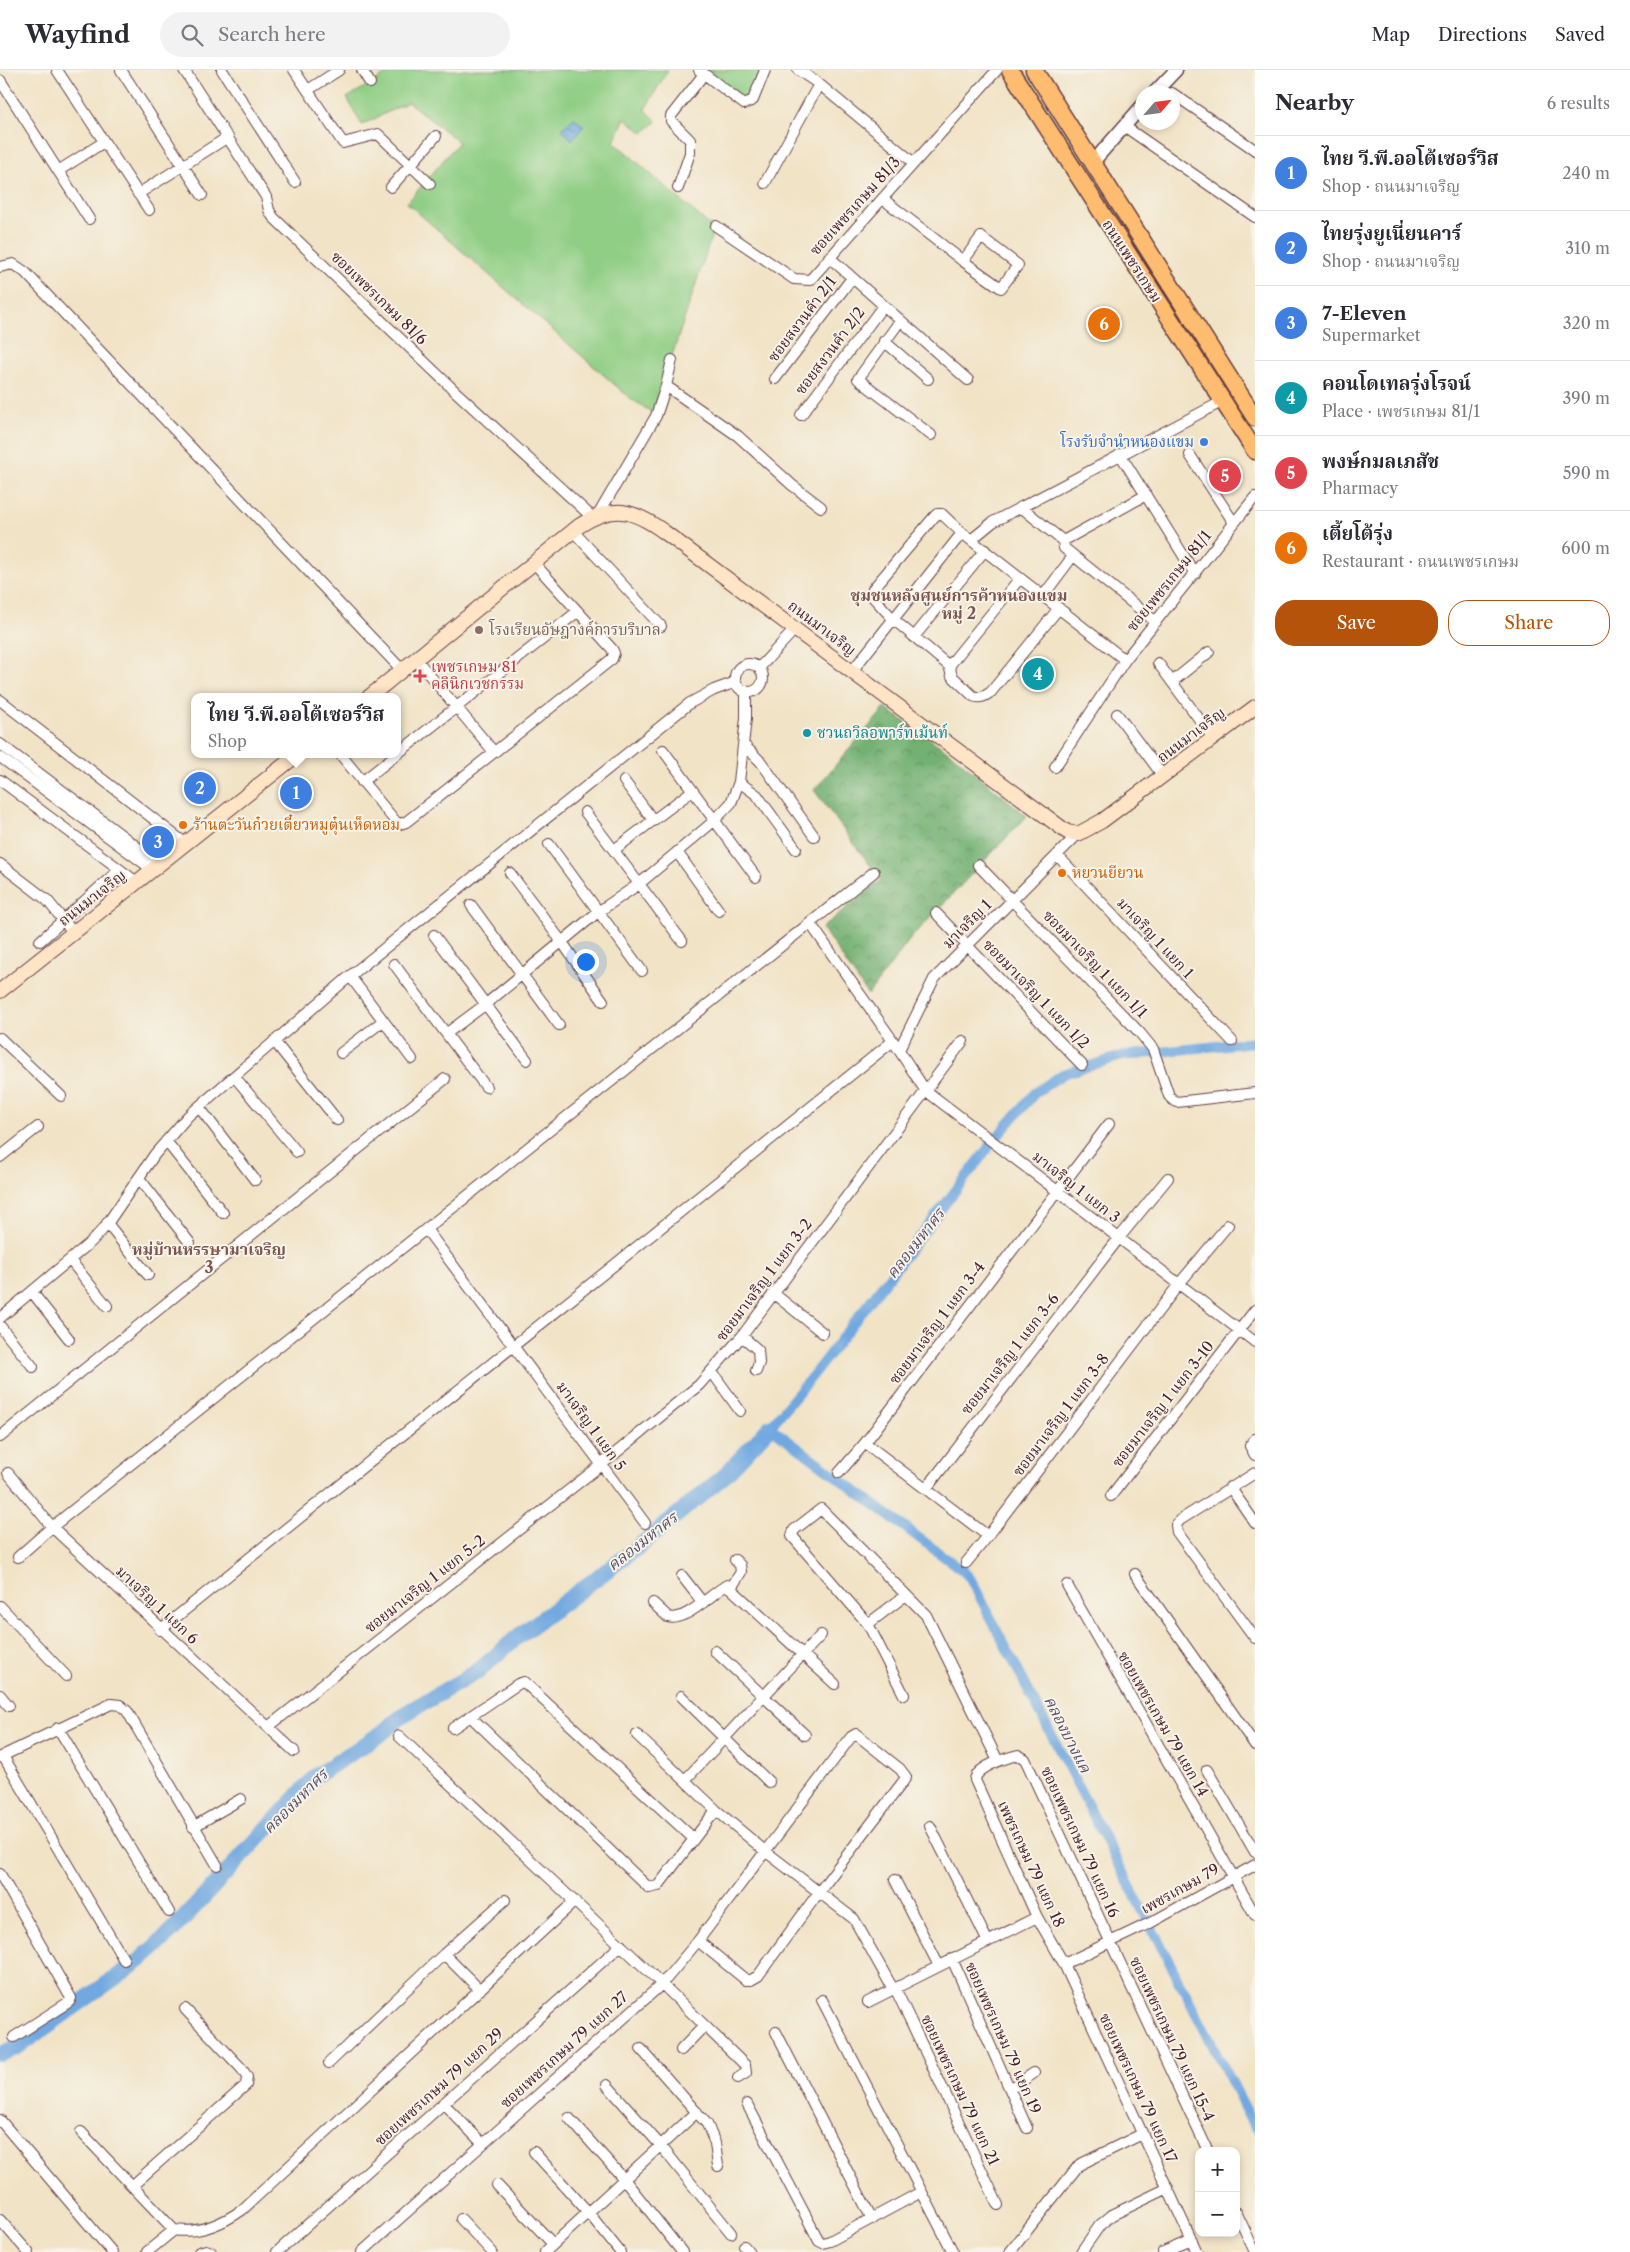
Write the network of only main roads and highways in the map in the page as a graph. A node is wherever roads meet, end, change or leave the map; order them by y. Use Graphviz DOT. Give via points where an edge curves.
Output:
graph roads {
  1 [pos="1010,70"];
  2 [pos="1034,70"];
  3 [pos="1255,418"];
  4 [pos="1255,451"];
  5 [pos="374,693"];
  6 [pos="1255,707"];
  7 [pos="293,758"];
  8 [pos="0,991"];
  1 -- 4 [label="main road, ถนนเพชรเกษม"];
  2 -- 3 [label="main road, ถนนเพชรเกษม"];
  5 -- 6 [label="main road, ถนนมาเจริญ" via="573,531 595,516 618,511 632,512 645,518 1067,832 1078,834 1102,821"];
  7 -- 8 [label="main road, ถนนมาเจริญ"];
}
